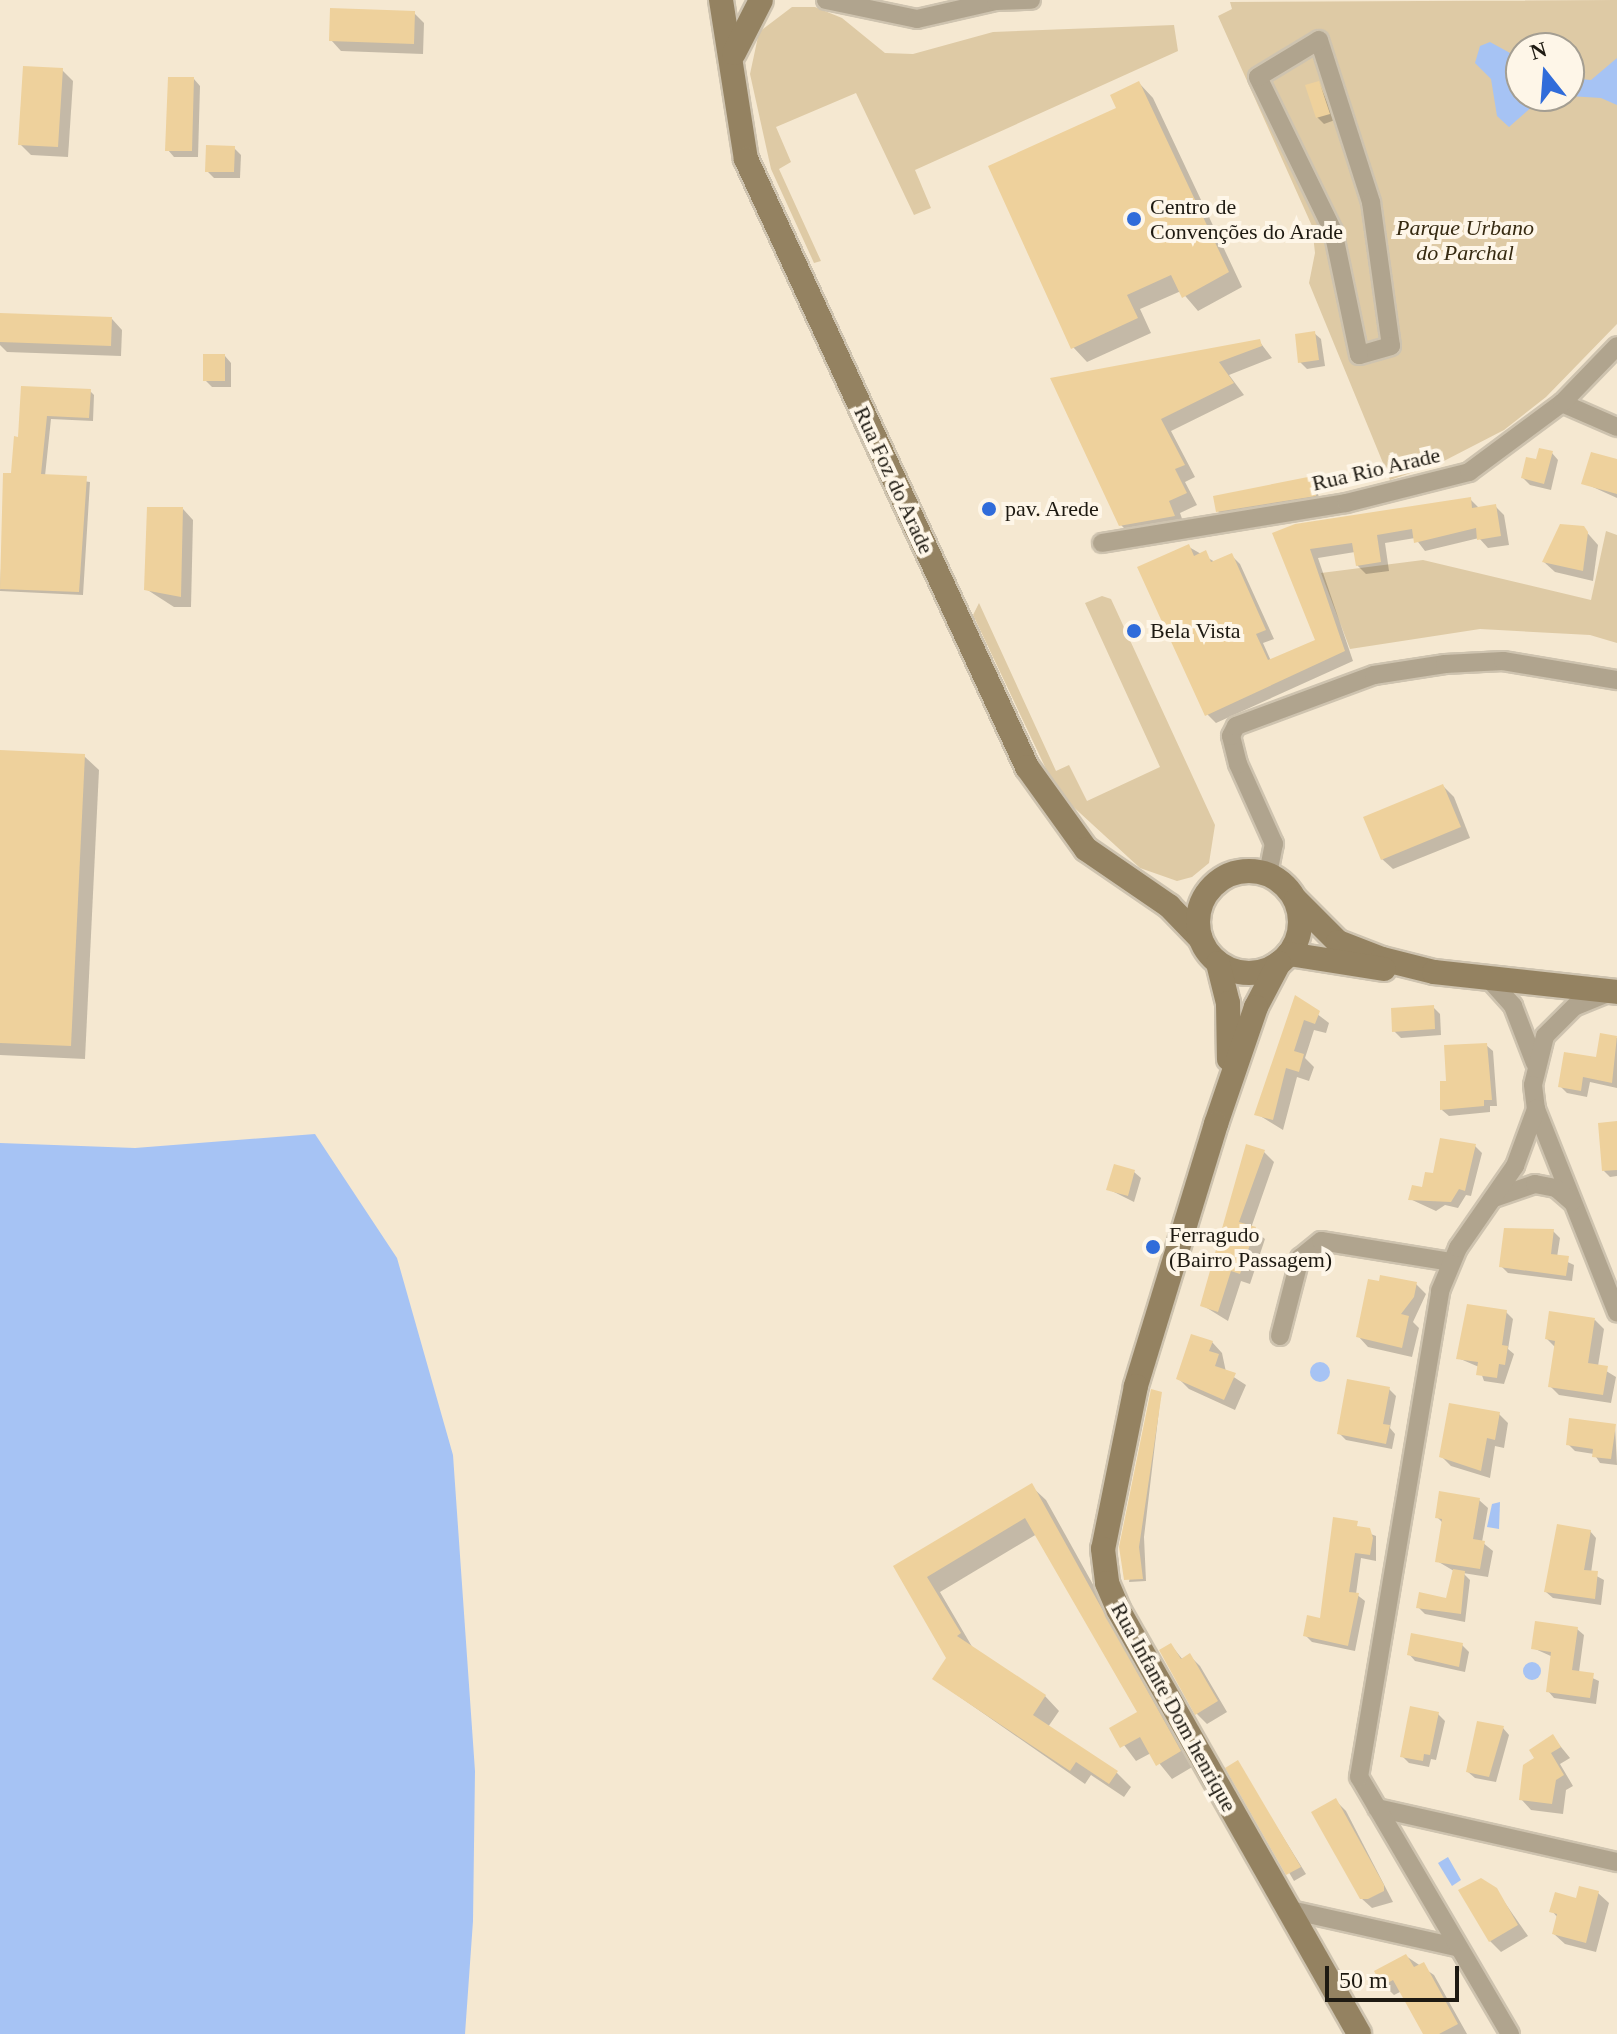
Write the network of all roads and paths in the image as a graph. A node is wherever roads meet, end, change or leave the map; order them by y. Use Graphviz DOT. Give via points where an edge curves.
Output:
graph roads {
  1 [pos="721,0"];
  2 [pos="761,0"];
  3 [pos="1031,0"];
  4 [pos="837,1"];
  5 [pos="734,53"];
  6 [pos="1258,77"];
  7 [pos="1617,346"];
  8 [pos="1562,403"];
  9 [pos="1617,427"];
  10 [pos="1102,543"];
  11 [pos="1617,680"];
  12 [pos="1122,872"];
  13 [pos="1268,874"];
  14 [pos="1206,893"];
  15 [pos="1296,900"];
  16 [pos="1200,938"];
  17 [pos="1284,958"];
  18 [pos="1218,963"];
  19 [pos="1434,972"];
  20 [pos="1489,979"];
  21 [pos="1615,992"];
  22 [pos="1535,1063"];
  23 [pos="1536,1109"];
  24 [pos="1216,1124"];
  25 [pos="1494,1198"];
  26 [pos="1578,1207"];
  27 [pos="1450,1262"];
  28 [pos="1617,1313"];
  29 [pos="1280,1336"];
  30 [pos="1377,1808"];
  31 [pos="1617,1862"];
  32 [pos="1286,1909"];
  33 [pos="1456,1947"];
  34 [pos="1359,2034"];
  35 [pos="1510,2034"];
  1 -- 5 [label="street, Rua Foz do Arade"];
  2 -- 5 [label="street, Rua Foz do Arade"];
  3 -- 4 [label="street" via="996,1 917,19"];
  5 -- 12 [label="street, Rua Foz do Arade" via="736,113 746,159 1027,767 1086,849"];
  6 -- 6 [label="street" via="1333,231 1359,355 1391,346 1371,202 1319,40"];
  7 -- 8 [label="street, Rua Rio Arade"];
  8 -- 9 [label="street"];
  8 -- 10 [label="street, Rua Rio Arade" via="1469,472 1346,503"];
  11 -- 13 [label="street" via="1503,661 1445,664 1374,675 1236,726 1231,736 1238,764 1274,844"];
  12 -- 14 [label="street, Rua Foz do Arade" via="1177,893"];
  12 -- 16 [label="street, Rua Foz do Arade"];
  13 -- 14 [label="street" via="1236,872"];
  13 -- 15 [label="street"];
  14 -- 16 [label="street" via="1198,915"];
  15 -- 17 [label="street" via="1300,926"];
  15 -- 19 [label="street" via="1338,942"];
  16 -- 18 [label="street, Rua Foz do Arade"];
  17 -- 18 [label="street" via="1249,973"];
  17 -- 19 [label="street"];
  17 -- 24 [label="street" via="1256,1007"];
  18 -- 24 [label="street, Rua Foz do Arade" via="1232,1043"];
  19 -- 20 [label="street"];
  20 -- 21 [label="street"];
  20 -- 22 [label="street" via="1513,1006"];
  21 -- 22 [label="street" via="1575,1006 1558,1022"];
  22 -- 23 [label="street"];
  23 -- 25 [label="street" via="1515,1166"];
  23 -- 26 [label="street"];
  24 -- 32 [label="street, Rua Infante Dom henrique" via="1136,1386 1103,1549 1107,1583 1119,1611"];
  25 -- 26 [label="street" via="1535,1184 1556,1188"];
  25 -- 27 [label="street"];
  26 -- 28 [label="street"];
  27 -- 29 [label="street" via="1321,1241 1300,1258"];
  27 -- 30 [label="street" via="1440,1291 1359,1777"];
  30 -- 31 [label="street"];
  30 -- 33 [label="street"];
  32 -- 33 [label="street"];
  32 -- 34 [label="street, Rua Infante Dom henrique"];
  33 -- 35 [label="street"];
}
